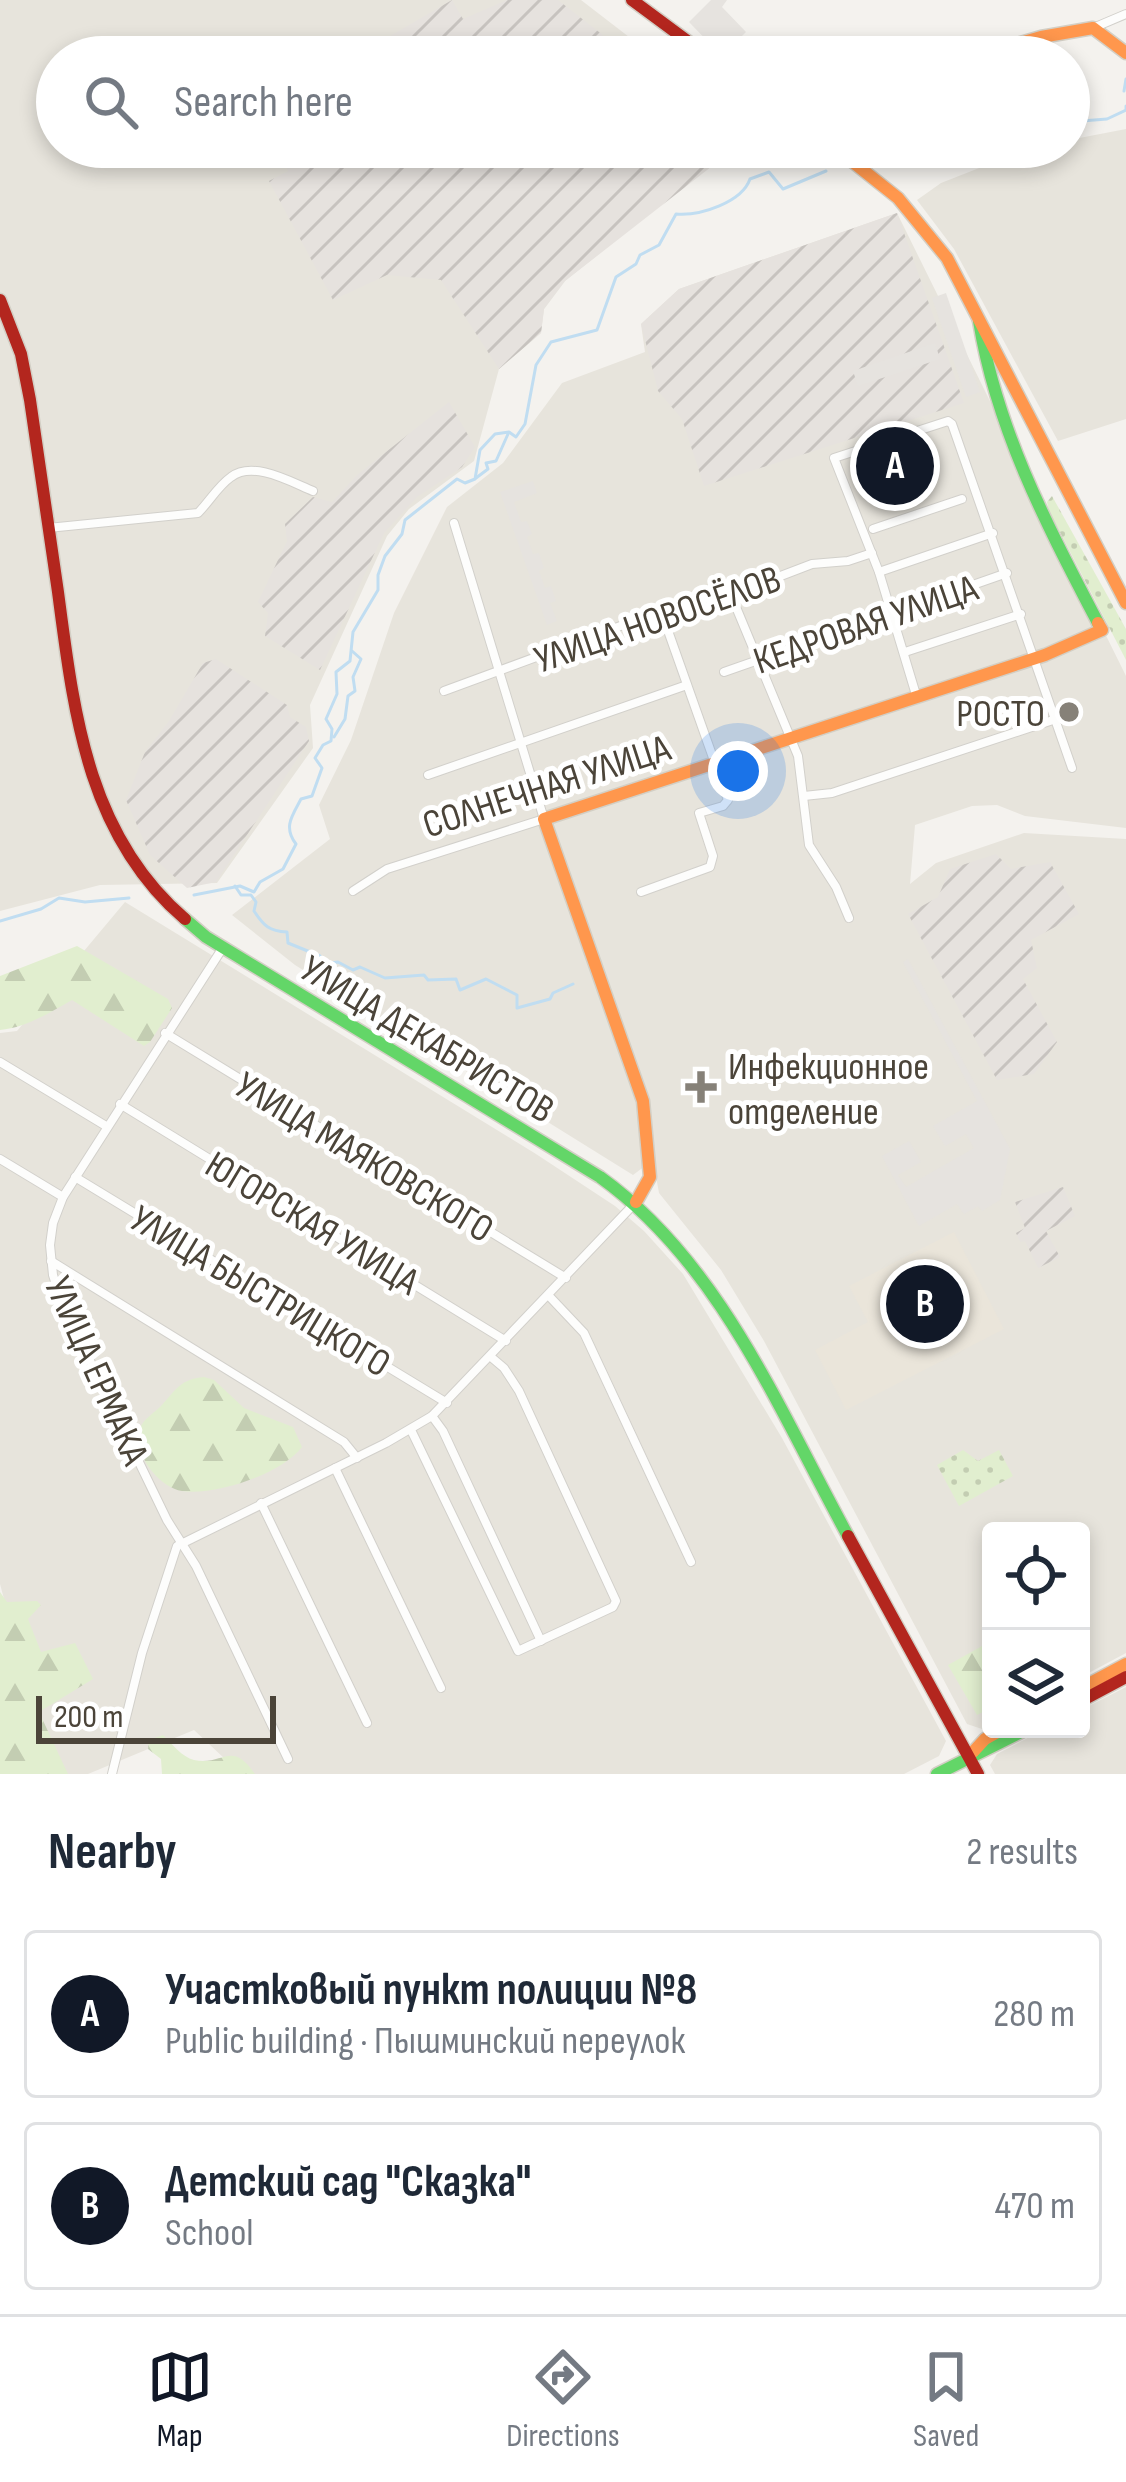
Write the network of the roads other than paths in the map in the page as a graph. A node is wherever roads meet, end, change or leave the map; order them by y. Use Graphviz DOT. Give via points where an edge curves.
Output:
graph roads {
  1 [pos="632,0"];
  2 [pos="1126,14"];
  3 [pos="1094,28"];
  4 [pos="681,36"];
  5 [pos="1047,36"];
  6 [pos="1126,53"];
  7 [pos="859,168"];
  8 [pos="0,300"];
  9 [pos="980,321"];
  10 [pos="1015,391"];
  11 [pos="996,403"];
  12 [pos="313,490"];
  13 [pos="962,499"];
  14 [pos="454,523"];
  15 [pos="48,528"];
  16 [pos="873,530"];
  17 [pos="993,533"];
  18 [pos="872,553"];
  19 [pos="879,572"];
  20 [pos="1007,573"];
  21 [pos="731,595"];
  22 [pos="1126,603"];
  23 [pos="661,611"];
  24 [pos="892,613"];
  25 [pos="1021,614"];
  26 [pos="905,652"];
  27 [pos="1036,657"];
  28 [pos="757,660"];
  29 [pos="497,672"];
  30 [pos="724,672"];
  31 [pos="687,686"];
  32 [pos="444,691"];
  33 [pos="917,698"];
  34 [pos="1056,719"];
  35 [pos="793,740"];
  36 [pos="520,744"];
  37 [pos="716,764"];
  38 [pos="1072,768"];
  39 [pos="428,775"];
  40 [pos="804,796"];
  41 [pos="544,819"];
  42 [pos="353,891"];
  43 [pos="641,892"];
  44 [pos="849,918"];
  45 [pos="222,949"];
  46 [pos="165,1034"];
  47 [pos="0,1062"];
  48 [pos="120,1104"];
  49 [pos="106,1126"];
  50 [pos="0,1159"];
  51 [pos="75,1177"];
  52 [pos="63,1197"];
  53 [pos="636,1202"];
  54 [pos="50,1260"];
  55 [pos="566,1278"];
  56 [pos="549,1295"];
  57 [pos="506,1341"];
  58 [pos="491,1357"];
  59 [pos="447,1403"];
  60 [pos="432,1416"];
  61 [pos="410,1430"];
  62 [pos="357,1458"];
  63 [pos="335,1468"];
  64 [pos="261,1503"];
  65 [pos="181,1542"];
  66 [pos="691,1562"];
  67 [pos="541,1640"];
  68 [pos="1126,1664"];
  69 [pos="1126,1677"];
  70 [pos="1090,1683"];
  71 [pos="441,1688"];
  72 [pos="1090,1696"];
  73 [pos="367,1724"];
  74 [pos="987,1738"];
  75 [pos="1009,1738"];
  76 [pos="968,1757"];
  77 [pos="288,1759"];
  78 [pos="112,1774"];
  79 [pos="937,1774"];
  80 [pos="978,1774"];
  1 -- 4 [label="main road"];
  2 -- 3 [label="street"];
  3 -- 5 [label="main road"];
  3 -- 6 [label="main road"];
  7 -- 9 [label="main road" via="917,217"];
  8 -- 15 [label="main road, УЛИЦА ДЕКАБРИСТОВ" via="26,375"];
  9 -- 10 [label="main road"];
  9 -- 11 [label="main road"];
  10 -- 11 [label="main road"];
  10 -- 22 [label="main road"];
  11 -- 27 [label="main road, СОЛНЕЧНАЯ УЛИЦА" via="1102,629"];
  12 -- 15 [label="street" via="244,470 198,513"];
  13 -- 16 [label="street"];
  14 -- 29 [label="street"];
  15 -- 45 [label="main road, УЛИЦА ДЕКАБРИСТОВ" via="76,725 101,811 151,891"];
  17 -- 18 [label="street" via="952,424 942,420 834,458"];
  17 -- 19 [label="street"];
  17 -- 20 [label="street"];
  18 -- 19 [label="street"];
  18 -- 21 [label="street, УЛИЦА НОВОСЁЛОВ" via="812,564"];
  19 -- 24 [label="street"];
  20 -- 24 [label="street, КЕДРОВАЯ УЛИЦА"];
  20 -- 25 [label="street"];
  21 -- 23 [label="street, УЛИЦА НОВОСЁЛОВ"];
  21 -- 28 [label="street"];
  23 -- 29 [label="street, УЛИЦА НОВОСЁЛОВ"];
  23 -- 31 [label="street"];
  24 -- 26 [label="street"];
  24 -- 28 [label="street, КЕДРОВАЯ УЛИЦА"];
  25 -- 26 [label="street"];
  25 -- 27 [label="street"];
  26 -- 33 [label="street"];
  27 -- 33 [label="main road, СОЛНЕЧНАЯ УЛИЦА"];
  27 -- 34 [label="street"];
  28 -- 30 [label="street, КЕДРОВАЯ УЛИЦА"];
  28 -- 35 [label="street"];
  29 -- 32 [label="street, УЛИЦА НОВОСЁЛОВ"];
  29 -- 36 [label="street"];
  31 -- 36 [label="street"];
  31 -- 37 [label="street"];
  33 -- 35 [label="main road, СОЛНЕЧНАЯ УЛИЦА"];
  34 -- 38 [label="street"];
  34 -- 40 [label="street"];
  35 -- 37 [label="main road, СОЛНЕЧНАЯ УЛИЦА"];
  35 -- 40 [label="street"];
  36 -- 39 [label="street"];
  36 -- 41 [label="street"];
  37 -- 41 [label="main road, СОЛНЕЧНАЯ УЛИЦА"];
  37 -- 43 [label="street" via="728,800 699,813 712,865"];
  40 -- 44 [label="street" via="809,845"];
  41 -- 42 [label="street, СОЛНЕЧНАЯ УЛИЦА" via="387,869"];
  41 -- 53 [label="main road" via="643,1101 650,1177"];
  45 -- 46 [label="street, УЛИЦА ЕРМАКА"];
  45 -- 53 [label="main road, УЛИЦА ДЕКАБРИСТОВ"];
  46 -- 48 [label="street, УЛИЦА ЕРМАКА"];
  46 -- 55 [label="street, УЛИЦА МАЯКОВСКОГО"];
  47 -- 49 [label="street"];
  48 -- 49 [label="street, УЛИЦА ЕРМАКА"];
  48 -- 57 [label="street, ЮГОРСКАЯ УЛИЦА"];
  49 -- 51 [label="street, УЛИЦА ЕРМАКА"];
  50 -- 52 [label="street"];
  51 -- 52 [label="street, УЛИЦА ЕРМАКА"];
  51 -- 59 [label="street, УЛИЦА БЫСТРИЦКОГО"];
  52 -- 54 [label="street, УЛИЦА ЕРМАКА"];
  53 -- 55 [label="street"];
  53 -- 76 [label="main road, УЛИЦА ДЕКАБРИСТОВ" via="706,1281"];
  54 -- 62 [label="street" via="344,1442"];
  54 -- 65 [label="street, УЛИЦА ЕРМАКА" via="89,1363"];
  55 -- 56 [label="street"];
  56 -- 57 [label="street"];
  56 -- 66 [label="street" via="584,1333"];
  57 -- 58 [label="street"];
  58 -- 59 [label="street"];
  58 -- 67 [label="street" via="519,1391 616,1601"];
  59 -- 60 [label="street"];
  60 -- 61 [label="street"];
  60 -- 67 [label="street"];
  61 -- 62 [label="street"];
  61 -- 67 [label="street, УЛИЦА БЫСТРИЦКОГО" via="518,1652"];
  62 -- 63 [label="street"];
  63 -- 64 [label="street"];
  63 -- 71 [label="street"];
  64 -- 65 [label="street"];
  64 -- 73 [label="street"];
  65 -- 77 [label="street, УЛИЦА ЕРМАКА"];
  65 -- 78 [label="street"];
  68 -- 70 [label="main road"];
  69 -- 72 [label="main road"];
  74 -- 76 [label="main road"];
  75 -- 76 [label="main road"];
  76 -- 79 [label="main road"];
  76 -- 80 [label="main road, УЛИЦА ДЕКАБРИСТОВ"];
}
